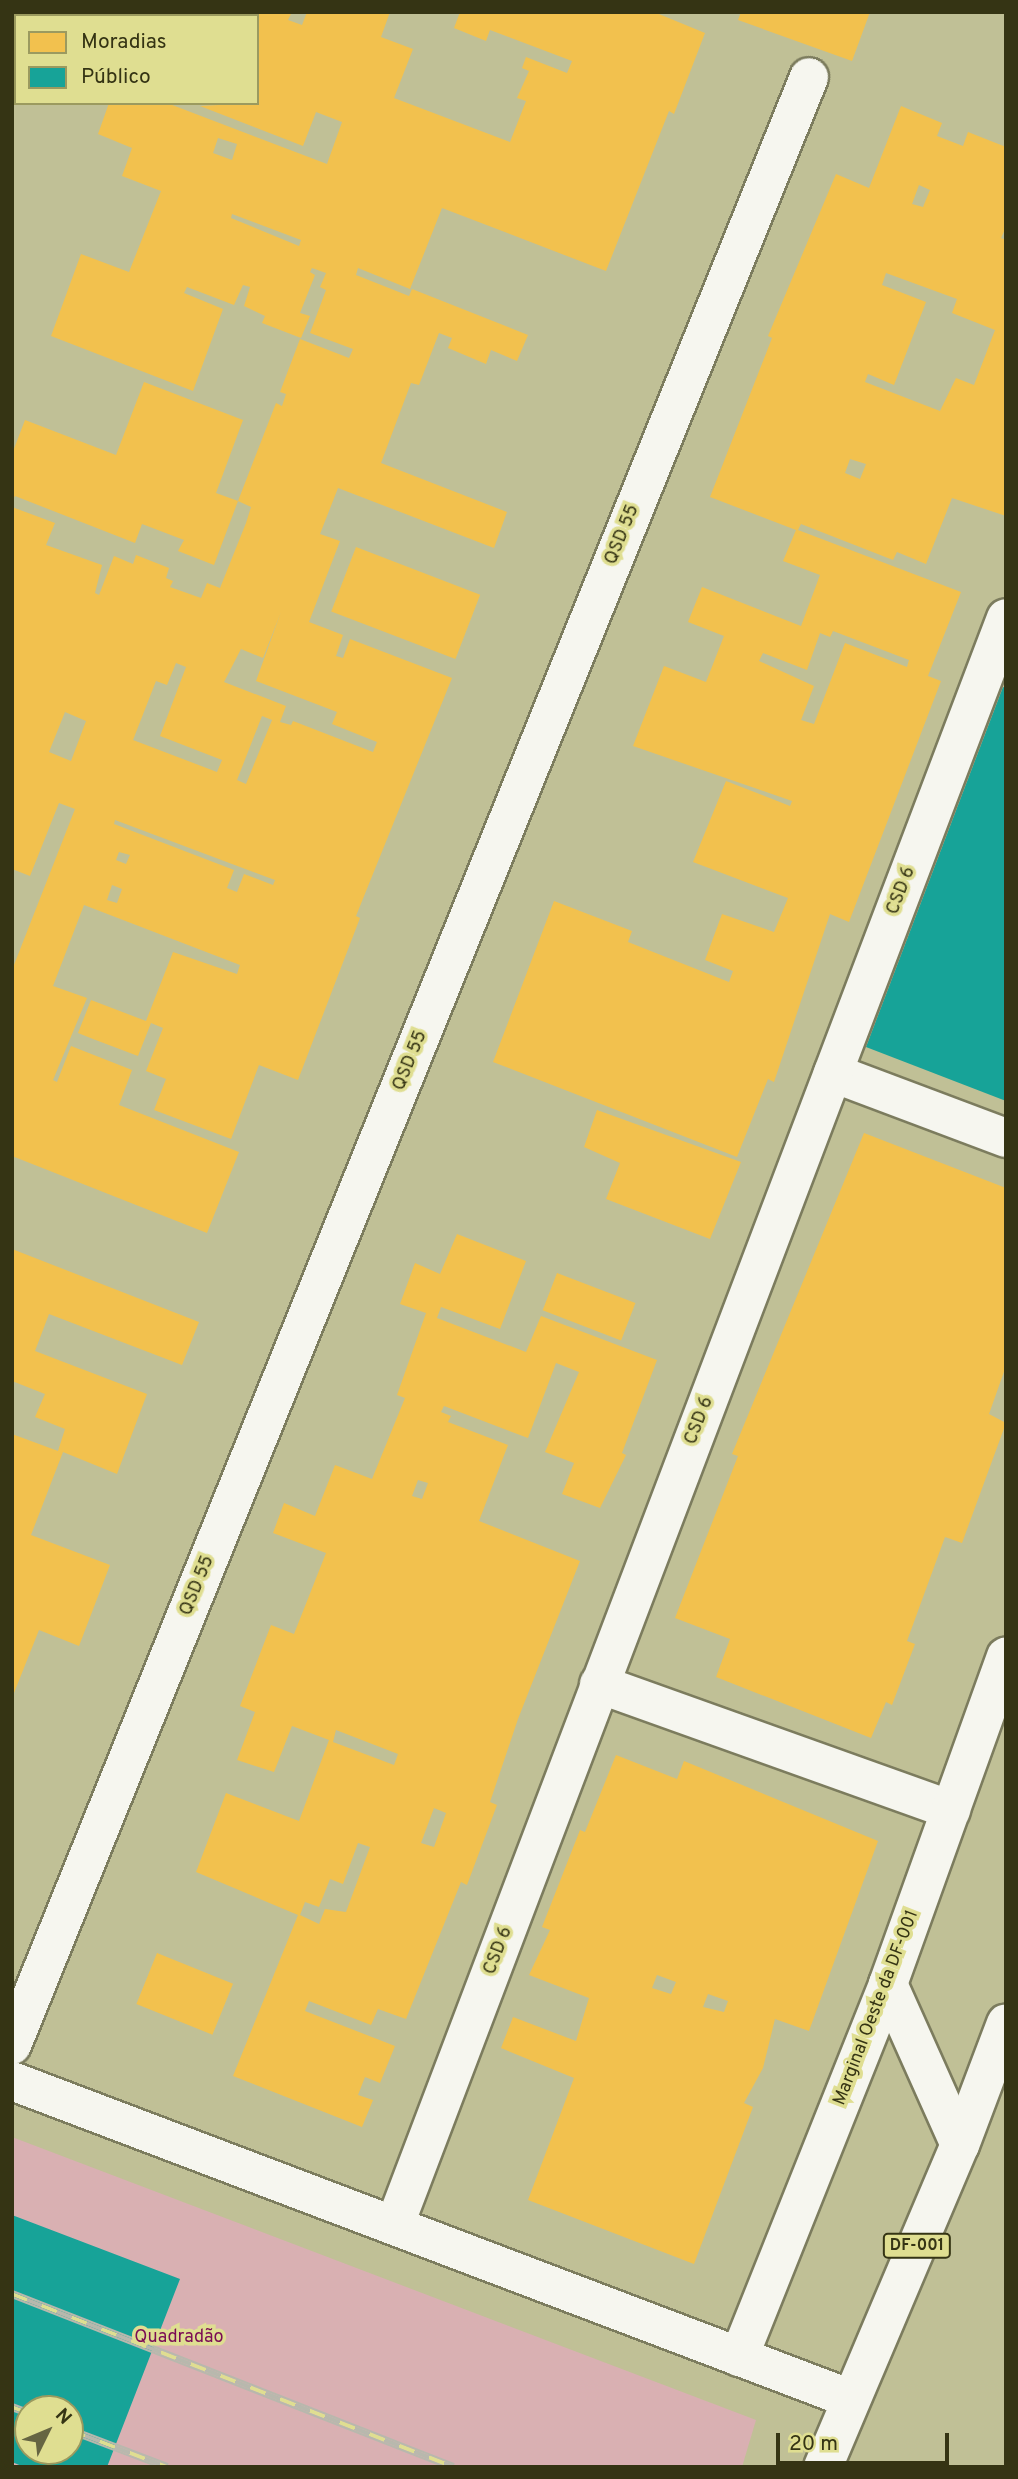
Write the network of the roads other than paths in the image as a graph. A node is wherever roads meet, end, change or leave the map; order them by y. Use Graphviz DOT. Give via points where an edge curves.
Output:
graph roads {
  1 [pos="809,77"];
  2 [pos="1006,618"];
  3 [pos="832,1073"];
  4 [pos="1006,1138"];
  5 [pos="1006,1657"];
  6 [pos="599,1684"];
  7 [pos="951,1810"];
  8 [pos="888,1984"];
  9 [pos="1006,2023"];
  10 [pos="12,2045"];
  11 [pos="12,2081"];
  12 [pos="960,2145"];
  13 [pos="395,2224"];
  14 [pos="739,2357"];
  15 [pos="850,2399"];
  16 [pos="823,2467"];
  1 -- 10 [label="main road, QSD 55"];
  2 -- 3 [label="main road, CSD 6"];
  3 -- 4 [label="main road"];
  3 -- 6 [label="main road, CSD 6"];
  5 -- 7 [label="main road, Marginal Oeste da DF-001"];
  6 -- 7 [label="main road"];
  6 -- 13 [label="main road, CSD 6"];
  7 -- 8 [label="main road, Marginal Oeste da DF-001"];
  8 -- 12 [label="main road"];
  8 -- 14 [label="main road, Marginal Oeste da DF-001"];
  9 -- 12 [label="main road, DF-001"];
  11 -- 13 [label="main road"];
  12 -- 15 [label="main road, DF-001"];
  13 -- 14 [label="main road"];
  14 -- 15 [label="main road"];
  15 -- 16 [label="main road, DF-001"];
}
